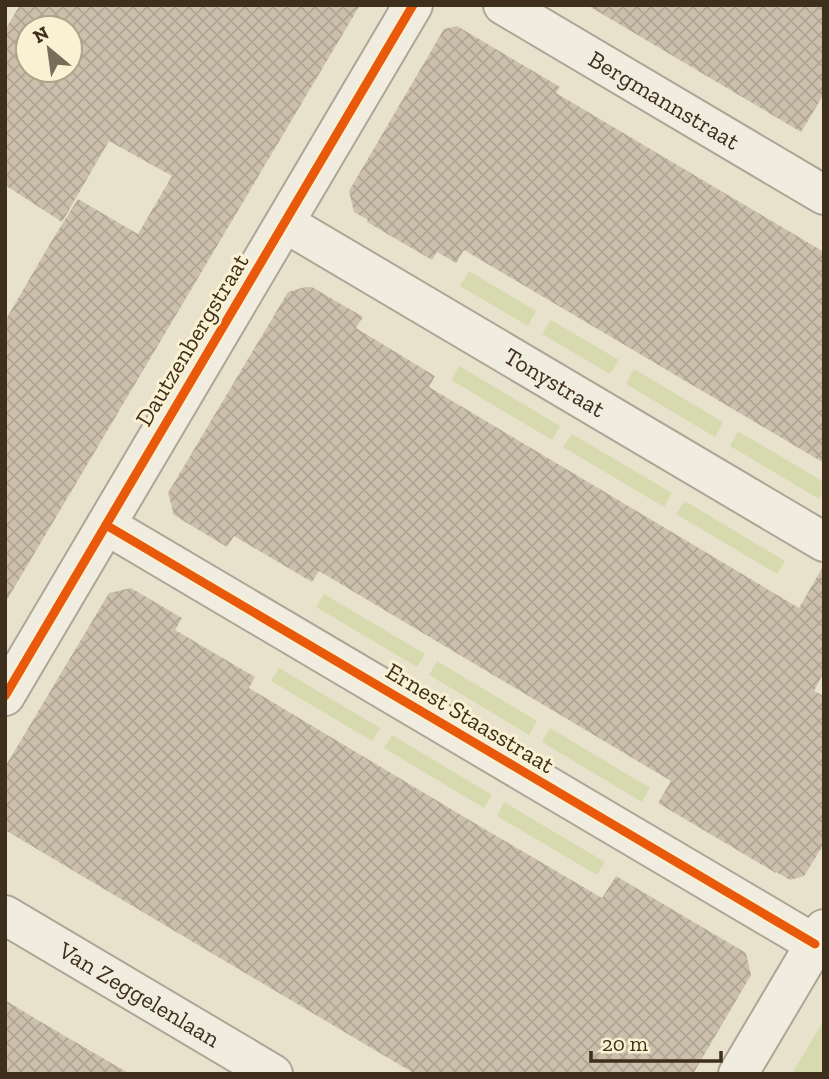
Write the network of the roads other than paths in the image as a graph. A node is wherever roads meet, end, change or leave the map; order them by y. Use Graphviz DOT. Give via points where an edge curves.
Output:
graph roads {
  1 [pos="413,5"];
  2 [pos="503,5"];
  3 [pos="824,195"];
  4 [pos="285,223"];
  5 [pos="106,525"];
  6 [pos="824,542"];
  7 [pos="5,696"];
  8 [pos="5,915"];
  9 [pos="819,937"];
  10 [pos="273,1074"];
  11 [pos="738,1074"];
  1 -- 4 [label="street, Dautzenbergstraat"];
  2 -- 3 [label="street, Bergmannstraat"];
  4 -- 5 [label="street, Dautzenbergstraat"];
  4 -- 6 [label="street, Tonystraat"];
  5 -- 7 [label="street, Dautzenbergstraat"];
  5 -- 9 [label="street, Ernest Staasstraat"];
  8 -- 10 [label="street, Van Zeggelenlaan"];
  9 -- 11 [label="street"];
}
